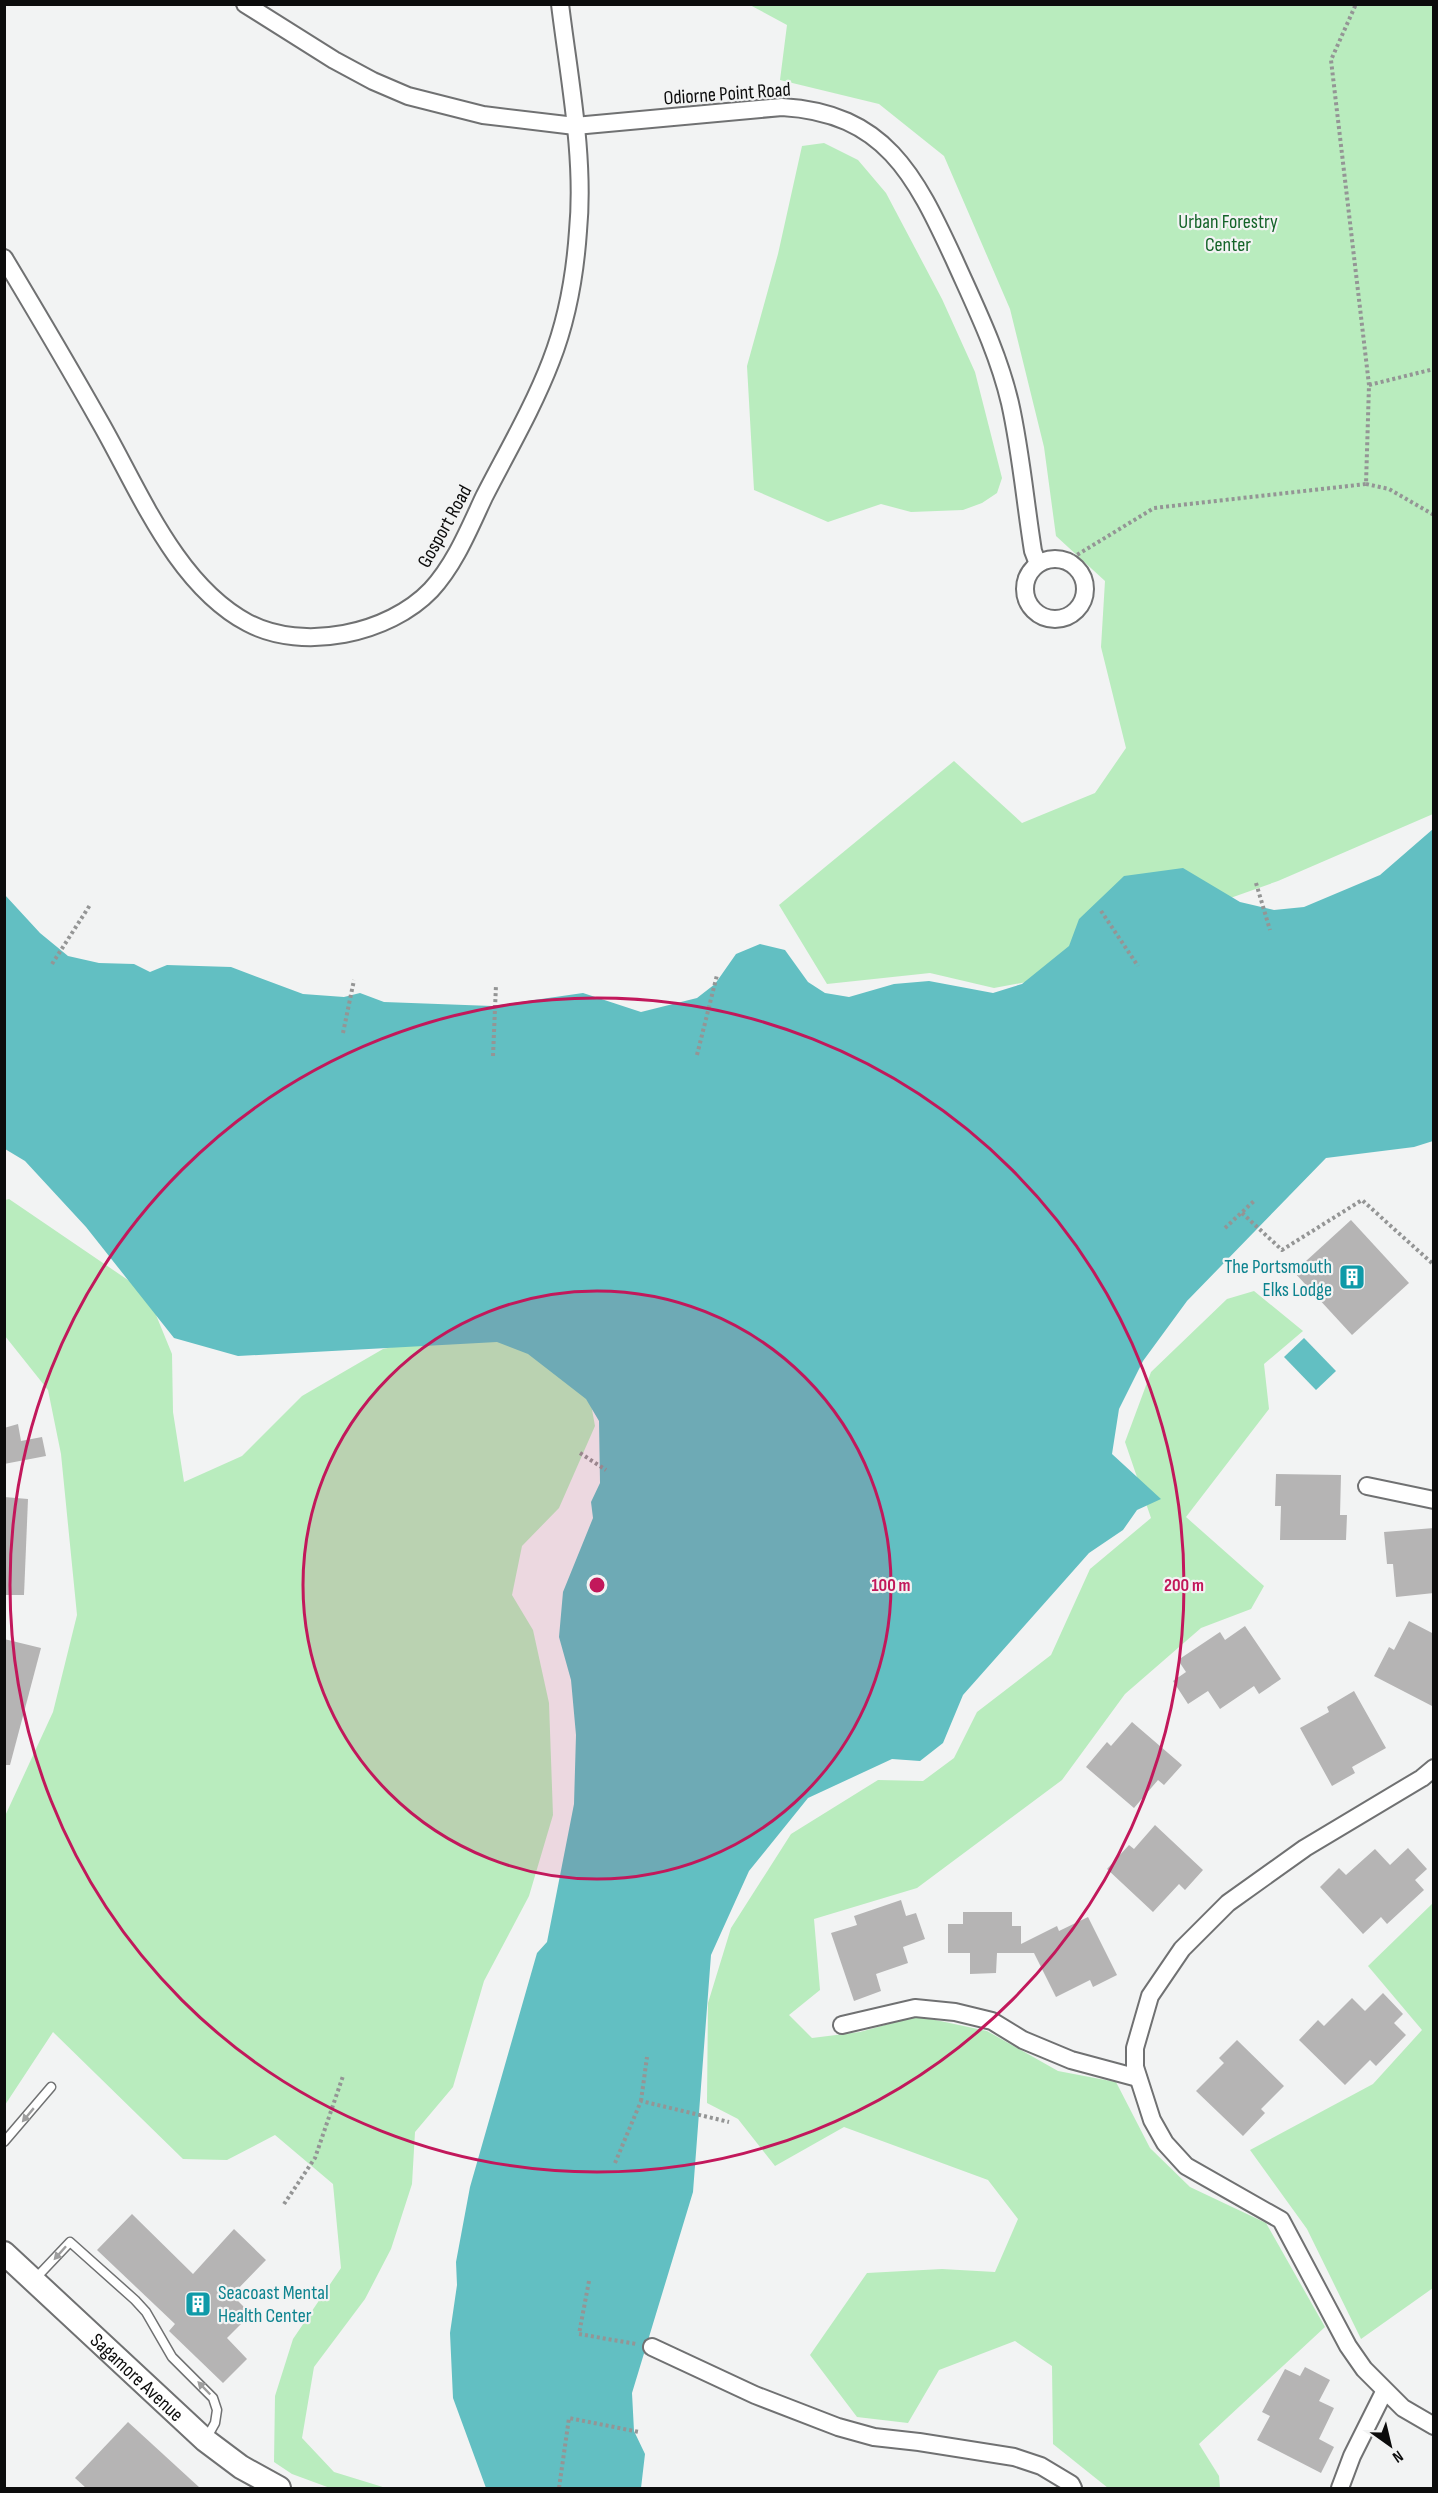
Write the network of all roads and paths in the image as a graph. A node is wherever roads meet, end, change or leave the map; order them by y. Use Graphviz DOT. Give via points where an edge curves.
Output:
graph roads {
  1 [pos="245,4"];
  2 [pos="560,4"];
  3 [pos="1356,4"];
  4 [pos="574,126"];
  5 [pos="4,258"];
  6 [pos="1434,369"];
  7 [pos="1369,385"];
  8 [pos="1366,484"];
  9 [pos="1434,515"];
  10 [pos="1067,561"];
  11 [pos="1038,564"];
  12 [pos="1256,883"];
  13 [pos="90,905"];
  14 [pos="1101,911"];
  15 [pos="1270,930"];
  16 [pos="52,964"];
  17 [pos="1138,966"];
  18 [pos="717,975"];
  19 [pos="354,980"];
  20 [pos="495,985"];
  21 [pos="343,1033"];
  22 [pos="697,1054"];
  23 [pos="493,1056"];
  24 [pos="1254,1201"];
  25 [pos="1242,1213"];
  26 [pos="1225,1228"];
  27 [pos="1434,1264"];
  28 [pos="580,1453"];
  29 [pos="606,1470"];
  30 [pos="1367,1486"];
  31 [pos="1434,1500"];
  32 [pos="1434,1768"];
  33 [pos="842,2025"];
  34 [pos="647,2057"];
  35 [pos="343,2076"];
  36 [pos="1138,2078"];
  37 [pos="51,2087"];
  38 [pos="641,2101"];
  39 [pos="729,2122"];
  40 [pos="4,2142"];
  41 [pos="615,2163"];
  42 [pos="284,2204"];
  43 [pos="4,2253"];
  44 [pos="34,2280"];
  45 [pos="590,2282"];
  46 [pos="652,2347"];
  47 [pos="1384,2392"];
  48 [pos="1434,2426"];
  49 [pos="639,2432"];
  50 [pos="205,2440"];
  51 [pos="264,2486"];
  52 [pos="559,2488"];
  53 [pos="1073,2488"];
  54 [pos="1340,2488"];
  1 -- 4 [label="street, Odiorne Point Road" via="334,60 408,96 483,115"];
  2 -- 4 [label="street, Gosport Road"];
  3 -- 7 [label="path" via="1330,60"];
  4 -- 5 [label="street, Gosport Road" via="579,229 573,277 551,360 535,397 455,556 431,590 383,622 334,636 286,634 249,623 204,590 189,573"];
  4 -- 11 [label="street, Odiorne Point Road" via="782,107 810,109 836,115 859,127 895,155 925,196 996,355 1009,401"];
  6 -- 7 [label="path"];
  7 -- 8 [label="path"];
  8 -- 9 [label="path" via="1389,489"];
  8 -- 10 [label="path" via="1154,508"];
  10 -- 11 [label="street" via="1057,559"];
  10 -- 11 [label="street" via="1082,576 1085,596 1074,613 1055,620 1037,615 1026,599 1026,579"];
  12 -- 15 [label="path"];
  13 -- 16 [label="path"];
  14 -- 17 [label="path"];
  18 -- 22 [label="path"];
  19 -- 21 [label="path"];
  20 -- 23 [label="path"];
  24 -- 25 [label="path"];
  25 -- 26 [label="path"];
  25 -- 27 [label="path" via="1282,1250 1362,1200"];
  28 -- 29 [label="path"];
  30 -- 31 [label="street"];
  32 -- 36 [label="street" via="1305,1848 1228,1903 1182,1949 1150,1996 1135,2048"];
  33 -- 36 [label="street" via="915,2008 955,2012 992,2021 1023,2040 1071,2060"];
  34 -- 38 [label="path"];
  35 -- 42 [label="path" via="315,2158"];
  36 -- 47 [label="street" via="1152,2120 1165,2143 1186,2166 1281,2220 1348,2346"];
  37 -- 40 [label="lane, one-way"];
  38 -- 39 [label="path"];
  38 -- 41 [label="path"];
  43 -- 44 [label="main road, Sagamore Avenue"];
  44 -- 50 [label="main road, Sagamore Avenue"];
  50 -- 44 [label="lane, one-way" via="217,2410 213,2398 172,2357 135,2300 70,2242"];
  45 -- 46 [label="path" via="579,2334"];
  46 -- 53 [label="street" via="755,2395 838,2427 874,2438 1014,2457 1041,2466"];
  47 -- 48 [label="street"];
  47 -- 54 [label="street"];
  49 -- 52 [label="path" via="569,2418"];
  50 -- 51 [label="main road, Sagamore Avenue"];
}
